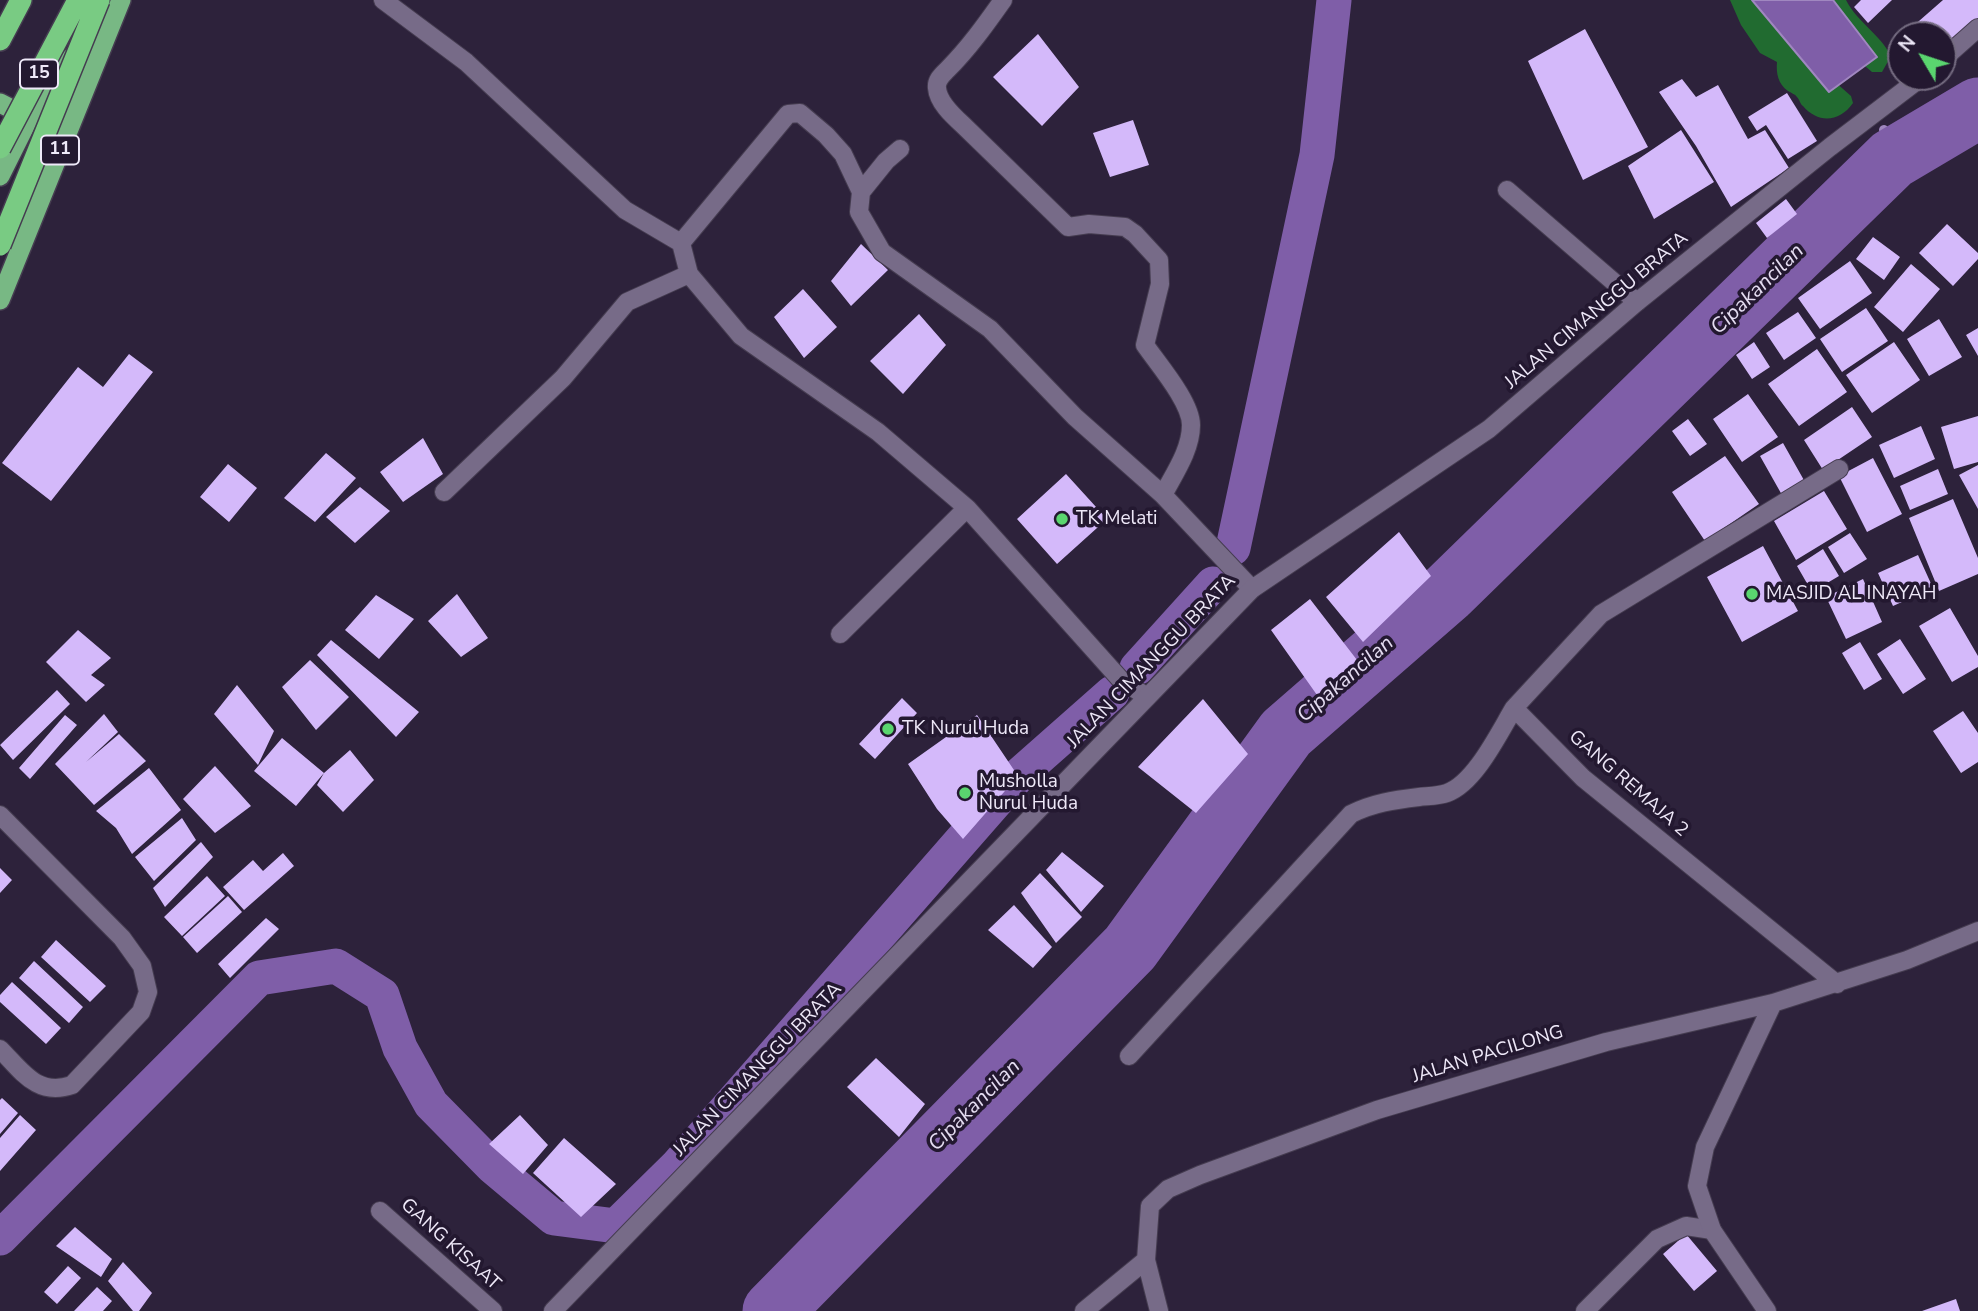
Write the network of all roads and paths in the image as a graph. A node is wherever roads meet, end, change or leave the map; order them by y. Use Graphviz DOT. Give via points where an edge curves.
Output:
graph roads {
  1 [pos="21,0"];
  2 [pos="78,0"];
  3 [pos="99,0"];
  4 [pos="111,0"];
  5 [pos="121,0"];
  6 [pos="383,0"];
  7 [pos="1003,0"];
  8 [pos="1978,28"];
  9 [pos="0,40"];
  10 [pos="1957,47"];
  11 [pos="1906,91"];
  12 [pos="0,103"];
  13 [pos="29,118"];
  14 [pos="0,148"];
  15 [pos="900,149"];
  16 [pos="0,176"];
  17 [pos="1507,190"];
  18 [pos="862,192"];
  19 [pos="681,243"];
  20 [pos="0,246"];
  21 [pos="689,274"];
  22 [pos="0,300"];
  23 [pos="1637,302"];
  24 [pos="1839,469"];
  25 [pos="444,492"];
  26 [pos="1163,495"];
  27 [pos="967,508"];
  28 [pos="1252,589"];
  29 [pos="840,634"];
  30 [pos="1147,697"];
  31 [pos="1514,708"];
  32 [pos="0,815"];
  33 [pos="1978,931"];
  34 [pos="1838,984"];
  35 [pos="1773,1003"];
  36 [pos="0,1049"];
  37 [pos="1129,1056"];
  38 [pos="380,1211"];
  39 [pos="1712,1230"];
  40 [pos="1146,1260"];
  41 [pos="492,1311"];
  42 [pos="553,1311"];
  43 [pos="1084,1311"];
  44 [pos="1158,1311"];
  45 [pos="1586,1311"];
  46 [pos="1767,1311"];
  1 -- 9 [label="highway, 15"];
  2 -- 14 [label="highway, 15, bridge"];
  3 -- 20 [label="highway, bridge"];
  4 -- 13 [label="highway"];
  5 -- 22 [label="highway, 11"];
  6 -- 19 [label="street" via="466,62 625,210"];
  7 -- 26 [label="street" via="966,51 939,78 938,94 962,124 1068,227 1125,227 1159,260 1160,284 1145,345 1183,401 1191,423 1186,450"];
  8 -- 10 [label="street"];
  11 -- 23 [label="street, JALAN CIMANGGU BRATA"];
  12 -- 13 [label="highway"];
  13 -- 16 [label="highway"];
  15 -- 18 [label="street"];
  17 -- 23 [label="street"];
  18 -- 19 [label="street" via="843,154 826,135 800,113 788,114"];
  18 -- 26 [label="street" via="859,212 882,253 990,329 1075,416"];
  19 -- 21 [label="street"];
  21 -- 25 [label="street" via="627,302 564,378"];
  21 -- 27 [label="street" via="741,336 878,432"];
  23 -- 28 [label="street, JALAN CIMANGGU BRATA" via="1489,429"];
  24 -- 31 [label="street" via="1601,614"];
  26 -- 28 [label="street"];
  27 -- 29 [label="street"];
  27 -- 30 [label="street" via="1120,679"];
  28 -- 30 [label="street, JALAN CIMANGGU BRATA"];
  30 -- 42 [label="street, JALAN CIMANGGU BRATA"];
  31 -- 34 [label="street, GANG REMAJA 2" via="1583,778"];
  31 -- 37 [label="street" via="1481,762 1447,793 1368,805 1351,814"];
  32 -- 36 [label="street" via="122,938 142,966 148,992 141,1012 72,1085 36,1085"];
  33 -- 34 [label="street, JALAN PACILONG"];
  34 -- 35 [label="street, JALAN PACILONG"];
  35 -- 39 [label="street" via="1705,1147 1697,1186"];
  35 -- 40 [label="street, JALAN PACILONG" via="1606,1042 1403,1102 1200,1175 1168,1189 1150,1206"];
  38 -- 41 [label="street, GANG KISAAT"];
  39 -- 45 [label="street" via="1686,1226 1657,1239"];
  39 -- 46 [label="street"];
  40 -- 43 [label="street"];
  40 -- 44 [label="street"];
}
